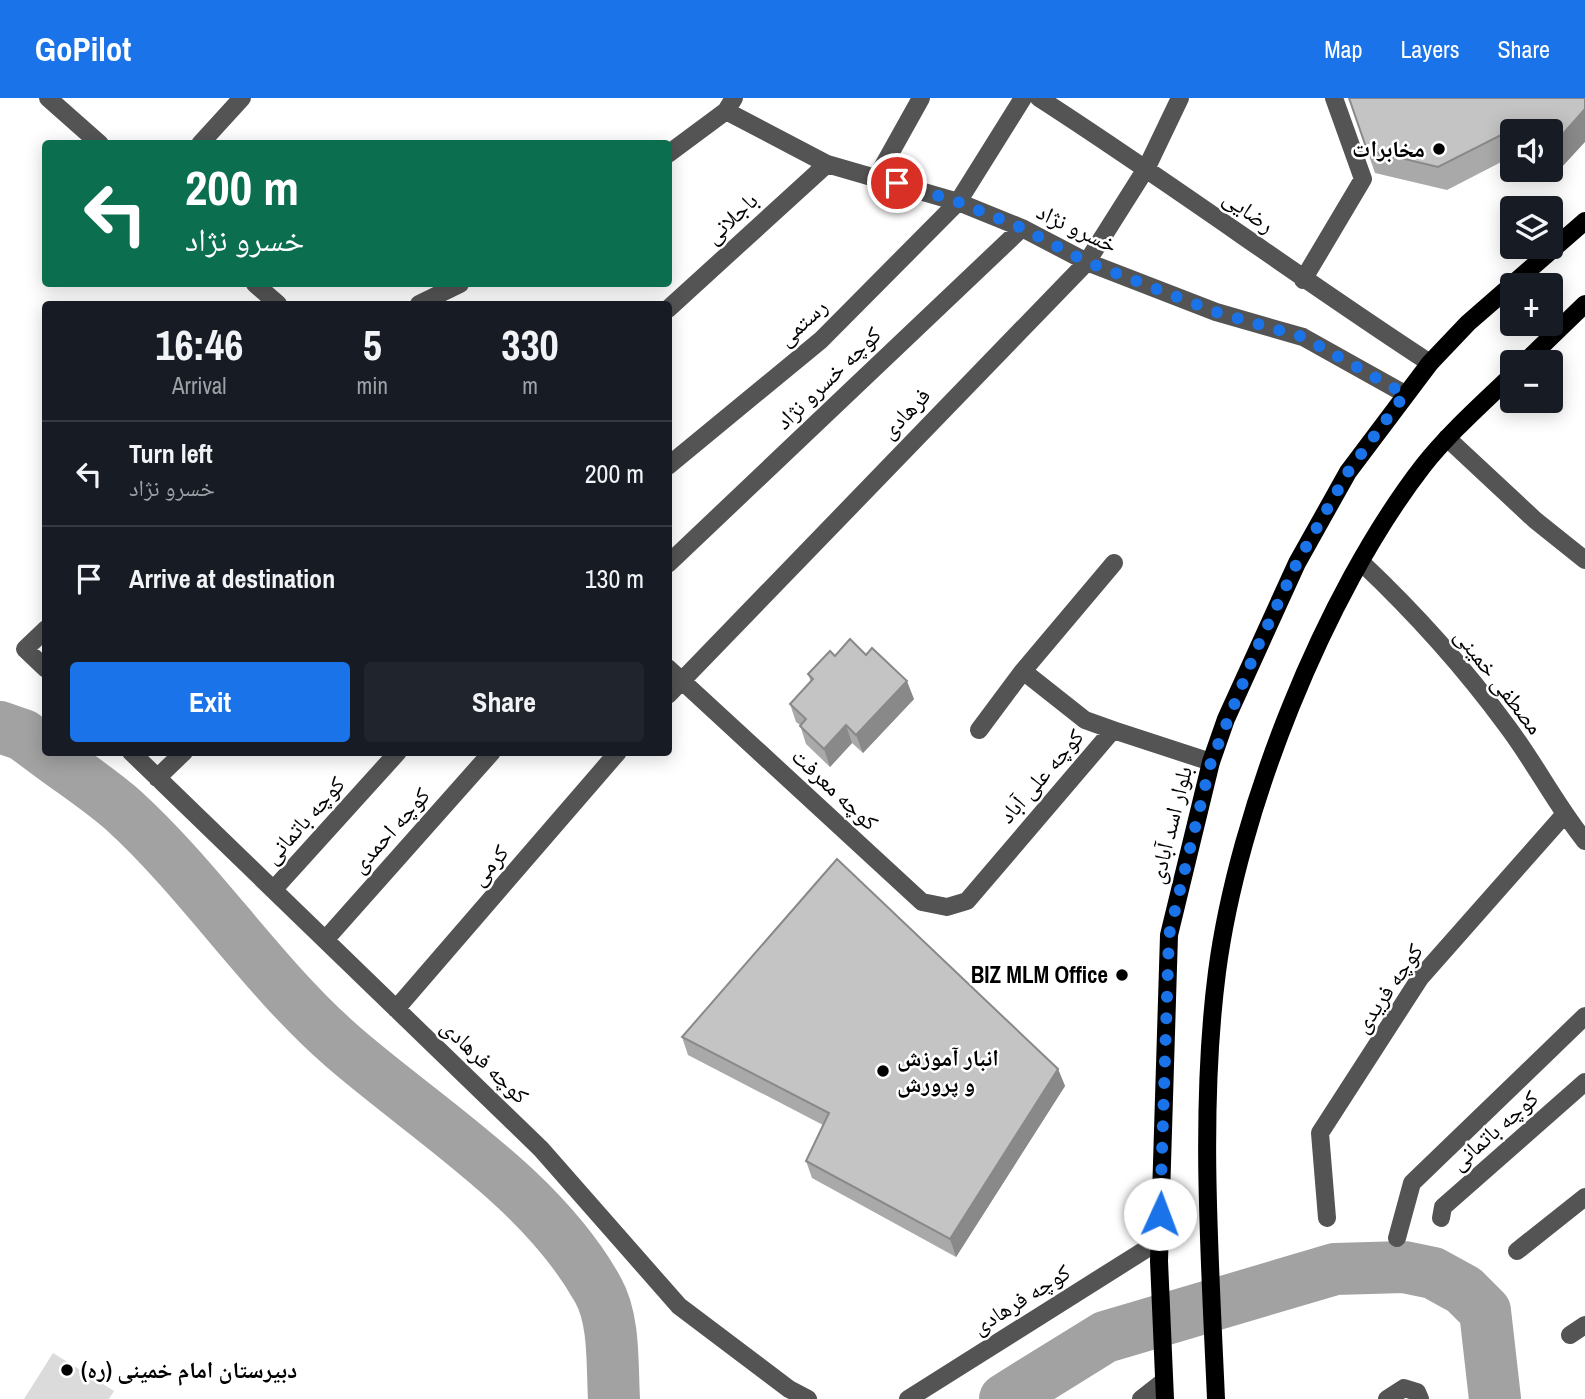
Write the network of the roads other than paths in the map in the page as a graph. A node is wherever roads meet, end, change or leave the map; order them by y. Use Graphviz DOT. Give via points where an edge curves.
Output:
graph roads {
  1 [pos="242,98"];
  2 [pos="921,98"];
  3 [pos="1023,98"];
  4 [pos="1039,98"];
  5 [pos="1180,98"];
  6 [pos="1334,98"];
  7 [pos="55,100"];
  8 [pos="730,105"];
  9 [pos="96,140"];
  10 [pos="204,140"];
  11 [pos="672,151"];
  12 [pos="827,164"];
  13 [pos="1147,167"];
  14 [pos="877,177"];
  15 [pos="958,202"];
  16 [pos="1585,222"];
  17 [pos="1022,228"];
  18 [pos="1087,262"];
  19 [pos="1303,281"];
  20 [pos="258,287"];
  21 [pos="454,287"];
  22 [pos="274,301"];
  23 [pos="425,301"];
  24 [pos="1585,304"];
  25 [pos="672,305"];
  26 [pos="1537,350"];
  27 [pos="1430,363"];
  28 [pos="1500,387"];
  29 [pos="1405,394"];
  30 [pos="1447,438"];
  31 [pos="672,463"];
  32 [pos="672,560"];
  33 [pos="1585,560"];
  34 [pos="1361,562"];
  35 [pos="1114,564"];
  36 [pos="42,633"];
  37 [pos="42,665"];
  38 [pos="1023,671"];
  39 [pos="675,674"];
  40 [pos="979,730"];
  41 [pos="1113,730"];
  42 [pos="135,756"];
  43 [pos="180,756"];
  44 [pos="394,756"];
  45 [pos="488,756"];
  46 [pos="615,756"];
  47 [pos="1211,762"];
  48 [pos="157,778"];
  49 [pos="1564,814"];
  50 [pos="1585,841"];
  51 [pos="274,889"];
  52 [pos="967,901"];
  53 [pos="325,940"];
  54 [pos="396,1009"];
  55 [pos="1585,1016"];
  56 [pos="1585,1082"];
  57 [pos="1585,1198"];
  58 [pos="1327,1218"];
  59 [pos="1441,1218"];
  60 [pos="1398,1238"];
  61 [pos="1159,1241"];
  62 [pos="1517,1251"];
  63 [pos="1164,1382"];
  64 [pos="1391,1395"];
  65 [pos="808,1399"];
  66 [pos="908,1399"];
  67 [pos="1141,1399"];
  68 [pos="1216,1399"];
  69 [pos="1420,1399"];
  1 -- 10 [label="street"];
  2 -- 14 [label="street"];
  3 -- 15 [label="street, رستمی"];
  4 -- 13 [label="street, رضایی"];
  5 -- 13 [label="street, فرهادی"];
  6 -- 19 [label="street" via="1363,179"];
  7 -- 9 [label="street"];
  8 -- 11 [label="street"];
  8 -- 12 [label="street, خسرو نژاد"];
  12 -- 14 [label="street, خسرو نژاد"];
  12 -- 25 [label="street, باجلانی"];
  13 -- 18 [label="street, فرهادی"];
  13 -- 19 [label="street, رضایی"];
  14 -- 15 [label="street, خسرو نژاد"];
  15 -- 17 [label="street, خسرو نژاد"];
  15 -- 31 [label="street, رستمی" via="821,340"];
  16 -- 27 [label="main road, بلوار اسد آبادی" via="1468,323"];
  17 -- 18 [label="street, خسرو نژاد"];
  17 -- 32 [label="street, کوچه خسرو نژاد"];
  18 -- 29 [label="street, خسرو نژاد" via="1216,312 1303,337"];
  18 -- 39 [label="street, فرهادی"];
  19 -- 27 [label="street, رضایی"];
  20 -- 22 [label="street"];
  21 -- 23 [label="street"];
  24 -- 26 [label="main road"];
  27 -- 29 [label="main road, بلوار اسد آبادی"];
  28 -- 30 [label="main road"];
  29 -- 47 [label="main road, بلوار اسد آبادی" via="1348,472 1297,563"];
  30 -- 33 [label="street"];
  30 -- 34 [label="main road" via="1401,497"];
  34 -- 49 [label="street, مصطفی خمینی" via="1418,616 1508,727"];
  34 -- 68 [label="main road" via="1288,717 1261,790 1237,873 1217,971 1209,1097 1209,1261"];
  35 -- 38 [label="street"];
  36 -- 37 [label="street" via="25,649"];
  38 -- 40 [label="street"];
  38 -- 41 [label="street" via="1084,720"];
  39 -- 52 [label="street, کوچه معرفت" via="922,902 947,907"];
  41 -- 47 [label="street, کوچه علی آباد"];
  41 -- 52 [label="street, کوچه علی آباد"];
  42 -- 48 [label="street, کوچه فرهادی"];
  43 -- 48 [label="street"];
  44 -- 51 [label="street, کوچه باتمانی"];
  45 -- 53 [label="street, کوچه احمدی"];
  46 -- 54 [label="street, کرمی"];
  47 -- 61 [label="main road, بلوار اسد آبادی" via="1169,935"];
  48 -- 51 [label="street, کوچه فرهادی"];
  49 -- 50 [label="street, مصطفی خمینی"];
  49 -- 58 [label="street, کوچه فریدی" via="1420,978 1320,1133"];
  51 -- 53 [label="street, کوچه فرهادی"];
  53 -- 54 [label="street, کوچه فرهادی"];
  54 -- 65 [label="street, کوچه فرهادی" via="541,1149 679,1306"];
  55 -- 60 [label="street" via="1412,1183"];
  56 -- 59 [label="street, کوچه باتمانی" via="1443,1207"];
  57 -- 62 [label="street"];
  61 -- 63 [label="main road, بلوار اسد آبادی"];
  61 -- 66 [label="street, کوچه فرهادی"];
  63 -- 67 [label="street"];
  64 -- 69 [label="street" via="1410,1389"];
}
